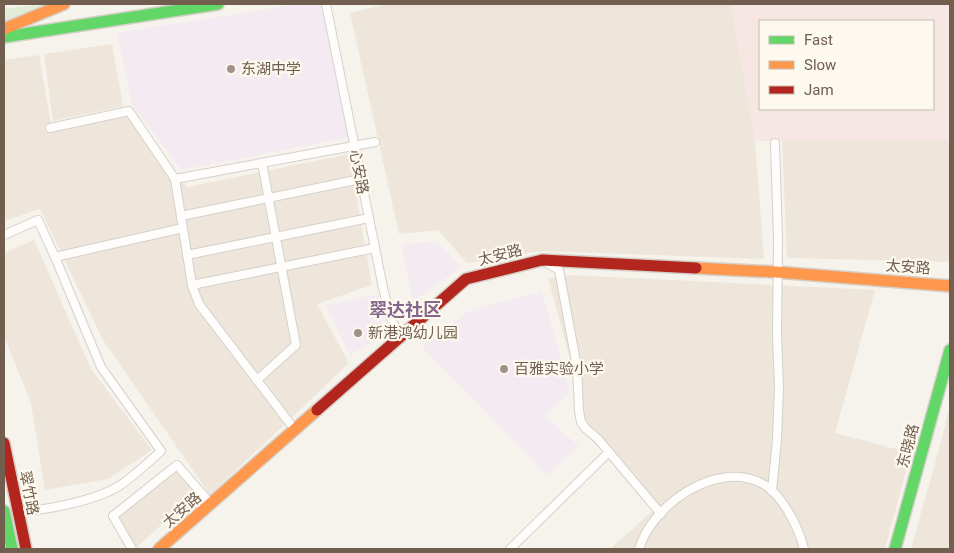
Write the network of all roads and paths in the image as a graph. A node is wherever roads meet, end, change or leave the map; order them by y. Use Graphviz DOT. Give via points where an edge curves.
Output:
graph roads {
  1 [pos="64,4"];
  2 [pos="218,4"];
  3 [pos="326,4"];
  4 [pos="4,30"];
  5 [pos="4,37"];
  6 [pos="50,128"];
  7 [pos="375,142"];
  8 [pos="775,143"];
  9 [pos="354,146"];
  10 [pos="262,163"];
  11 [pos="361,178"];
  12 [pos="175,179"];
  13 [pos="269,198"];
  14 [pos="181,216"];
  15 [pos="368,218"];
  16 [pos="183,228"];
  17 [pos="4,235"];
  18 [pos="276,237"];
  19 [pos="375,248"];
  20 [pos="187,255"];
  21 [pos="55,257"];
  22 [pos="542,260"];
  23 [pos="281,267"];
  24 [pos="776,272"];
  25 [pos="192,285"];
  26 [pos="950,286"];
  27 [pos="401,336"];
  28 [pos="950,350"];
  29 [pos="257,380"];
  30 [pos="296,430"];
  31 [pos="4,443"];
  32 [pos="609,452"];
  33 [pos="772,491"];
  34 [pos="211,504"];
  35 [pos="4,511"];
  36 [pos="17,512"];
  37 [pos="661,514"];
  38 [pos="12,549"];
  39 [pos="26,549"];
  40 [pos="132,549"];
  41 [pos="159,549"];
  42 [pos="510,549"];
  43 [pos="640,549"];
  44 [pos="804,549"];
  45 [pos="895,549"];
  1 -- 4 [label="main road"];
  2 -- 5 [label="main road"];
  3 -- 9 [label="street, 心安路"];
  6 -- 12 [label="street" via="129,111"];
  7 -- 9 [label="street"];
  8 -- 24 [label="street"];
  9 -- 10 [label="street"];
  9 -- 11 [label="street, 心安路"];
  10 -- 12 [label="street"];
  10 -- 13 [label="street"];
  11 -- 13 [label="street"];
  11 -- 15 [label="street, 心安路"];
  12 -- 14 [label="street"];
  13 -- 14 [label="street"];
  13 -- 18 [label="street"];
  14 -- 16 [label="street"];
  15 -- 18 [label="street"];
  15 -- 19 [label="street, 心安路"];
  16 -- 20 [label="street"];
  16 -- 21 [label="street"];
  17 -- 21 [label="street" via="38,220"];
  18 -- 20 [label="street"];
  18 -- 23 [label="street"];
  19 -- 23 [label="street"];
  19 -- 27 [label="street, 心安路" via="388,312"];
  20 -- 25 [label="street"];
  21 -- 36 [label="street" via="101,367 161,451 118,486 98,495"];
  22 -- 24 [label="main road, 太安路"];
  22 -- 27 [label="main road, 太安路" via="466,279"];
  22 -- 32 [label="street" via="559,270 577,367 581,422"];
  23 -- 25 [label="street"];
  23 -- 29 [label="street" via="296,345"];
  24 -- 26 [label="main road, 太安路"];
  24 -- 33 [label="street" via="779,387"];
  25 -- 29 [label="street" via="204,312"];
  27 -- 30 [label="main road, 太安路"];
  28 -- 45 [label="main road, 东晓路"];
  29 -- 30 [label="street"];
  30 -- 34 [label="main road, 太安路"];
  31 -- 36 [label="main road, 翠竹路"];
  32 -- 37 [label="street"];
  32 -- 42 [label="street"];
  33 -- 37 [label="street" via="763,483 748,478 721,478 690,489"];
  33 -- 44 [label="street" via="792,516"];
  34 -- 40 [label="street" via="177,465 113,516"];
  34 -- 41 [label="main road, 太安路"];
  35 -- 38 [label="main road, 翠竹路"];
  36 -- 39 [label="main road, 翠竹路"];
  37 -- 43 [label="street" via="651,524"];
}
